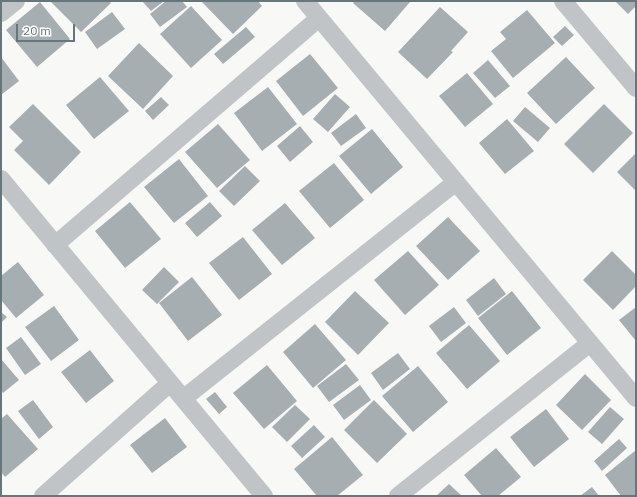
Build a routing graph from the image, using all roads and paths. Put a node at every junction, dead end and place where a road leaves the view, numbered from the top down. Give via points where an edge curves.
1 (16, 1) edge
2 (305, 1) edge
3 (563, 1) edge
4 (1, 13) edge
5 (319, 18) junction
6 (636, 88) edge
7 (1, 179) edge
8 (456, 182) junction
9 (55, 245) junction
10 (590, 343) junction
11 (170, 383) junction
12 (184, 398) junction
13 (636, 398) edge
14 (43, 496) edge
15 (264, 496) edge
16 (398, 496) edge

1 - 4 street
2 - 5 street
3 - 6 street
5 - 8 street
5 - 9 street
7 - 9 street
8 - 10 street
8 - 12 street
9 - 11 street
10 - 13 street
10 - 16 street
11 - 12 street
11 - 14 street
12 - 15 street

